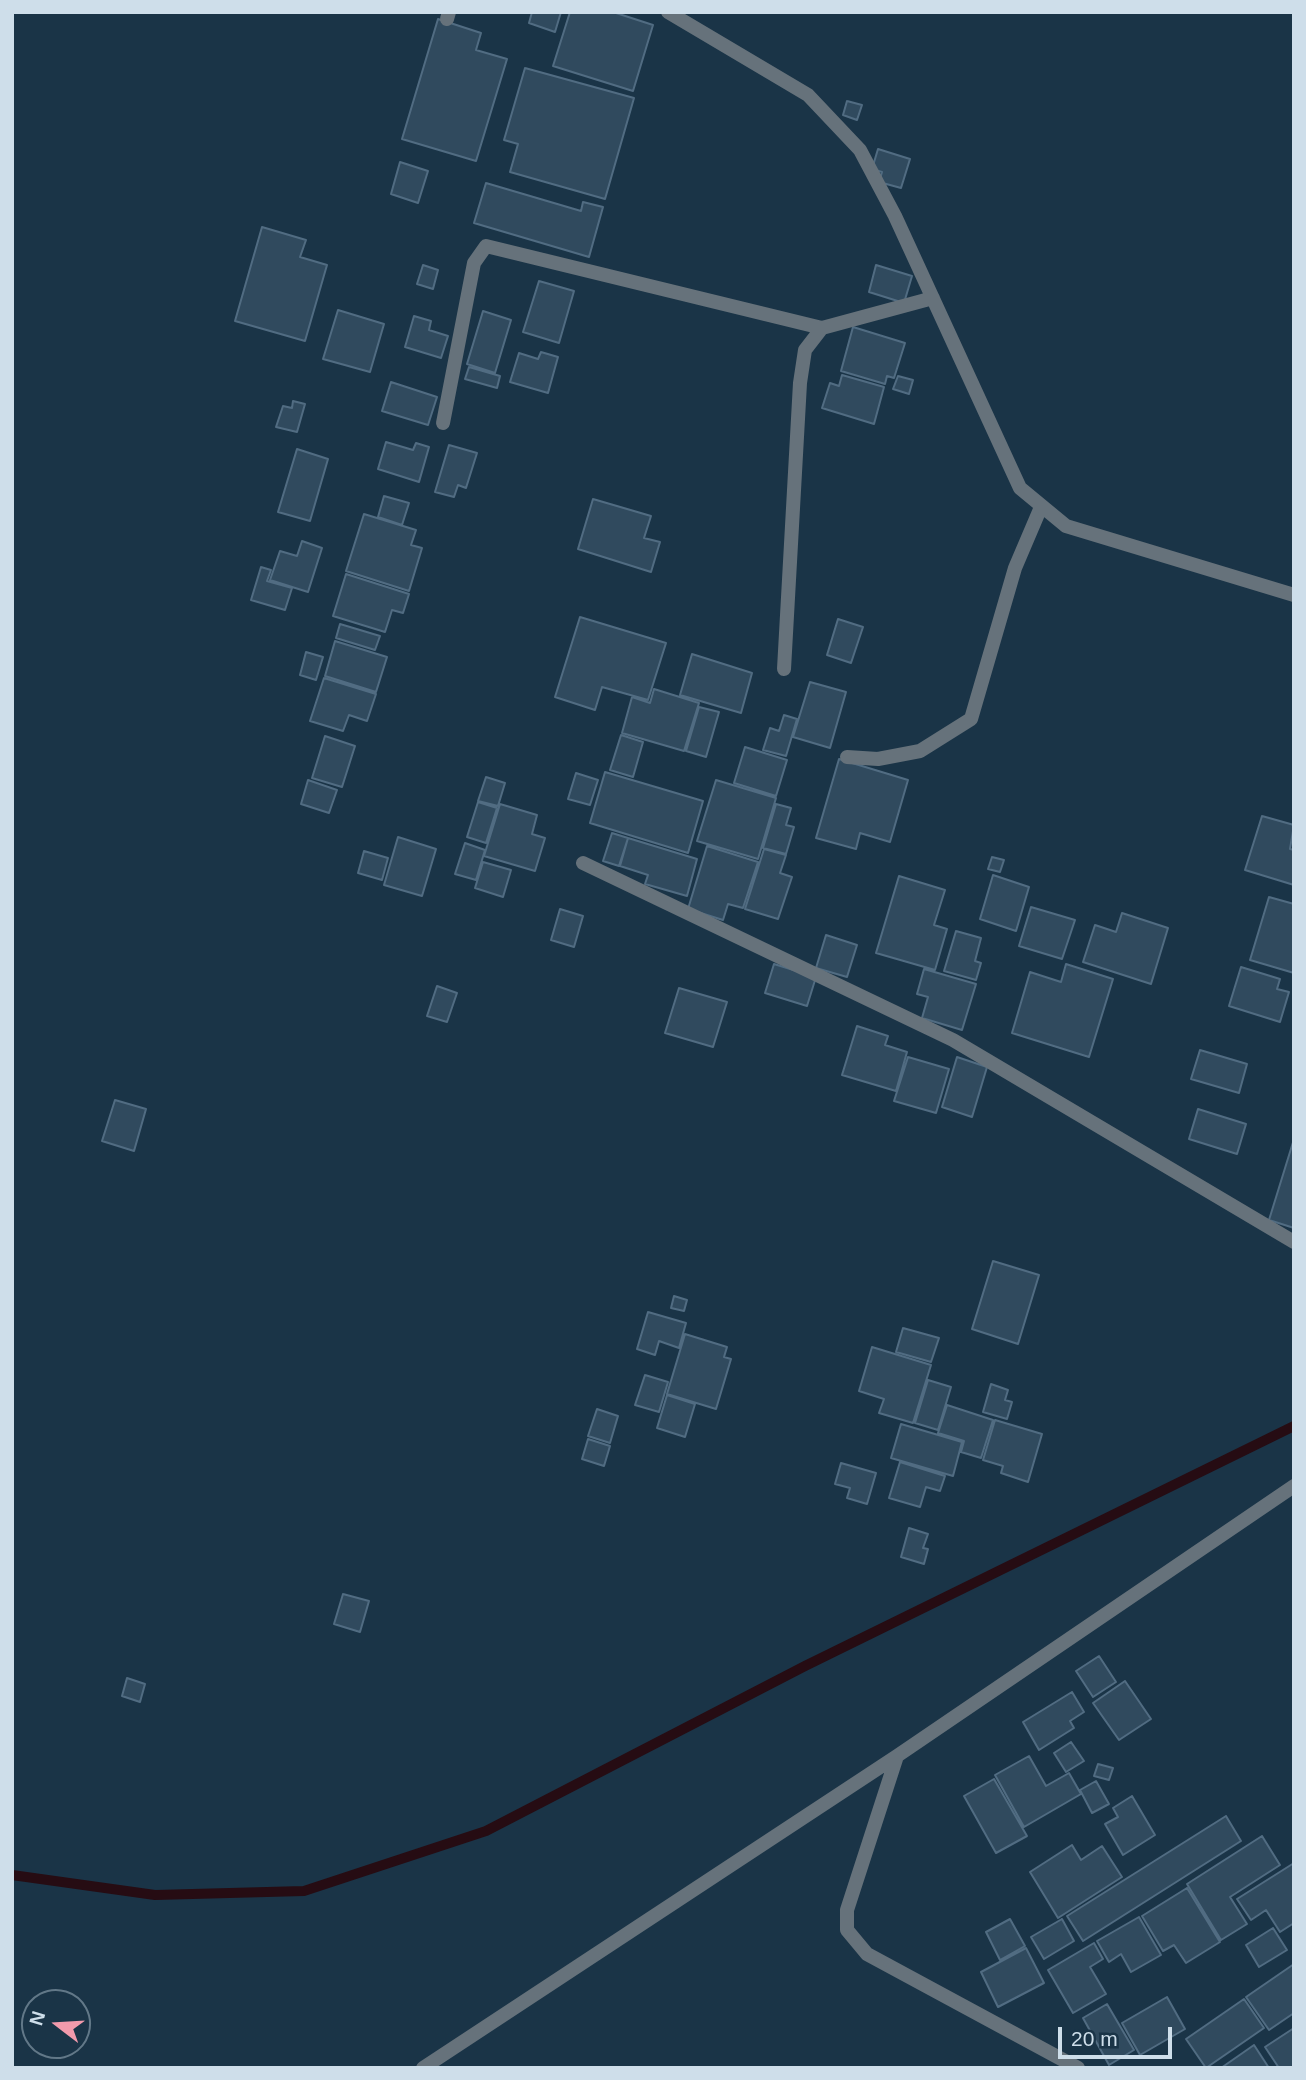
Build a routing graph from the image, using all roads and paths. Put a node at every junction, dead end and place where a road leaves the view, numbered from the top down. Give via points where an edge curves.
1 (668, 12) edge
2 (933, 298) junction
3 (822, 328) junction
4 (443, 423) dead end
5 (1041, 507) junction
6 (1294, 595) edge
7 (783, 669) dead end
8 (847, 757) dead end
9 (583, 863) dead end
10 (1294, 1242) edge
11 (1294, 1486) edge
12 (897, 1756) junction
13 (423, 2068) edge
14 (1078, 2068) edge

1 - 2 street via 808,95 860,150
2 - 3 street
2 - 5 street via 1020,488
3 - 4 street via 486,246 474,263
3 - 7 street via 805,350 800,383
5 - 6 street via 1066,526
5 - 8 street via 1015,568 971,719 920,751 877,759
9 - 10 street via 953,1040
11 - 12 street
12 - 13 street
12 - 14 street via 847,1910 846,1930 867,1954

